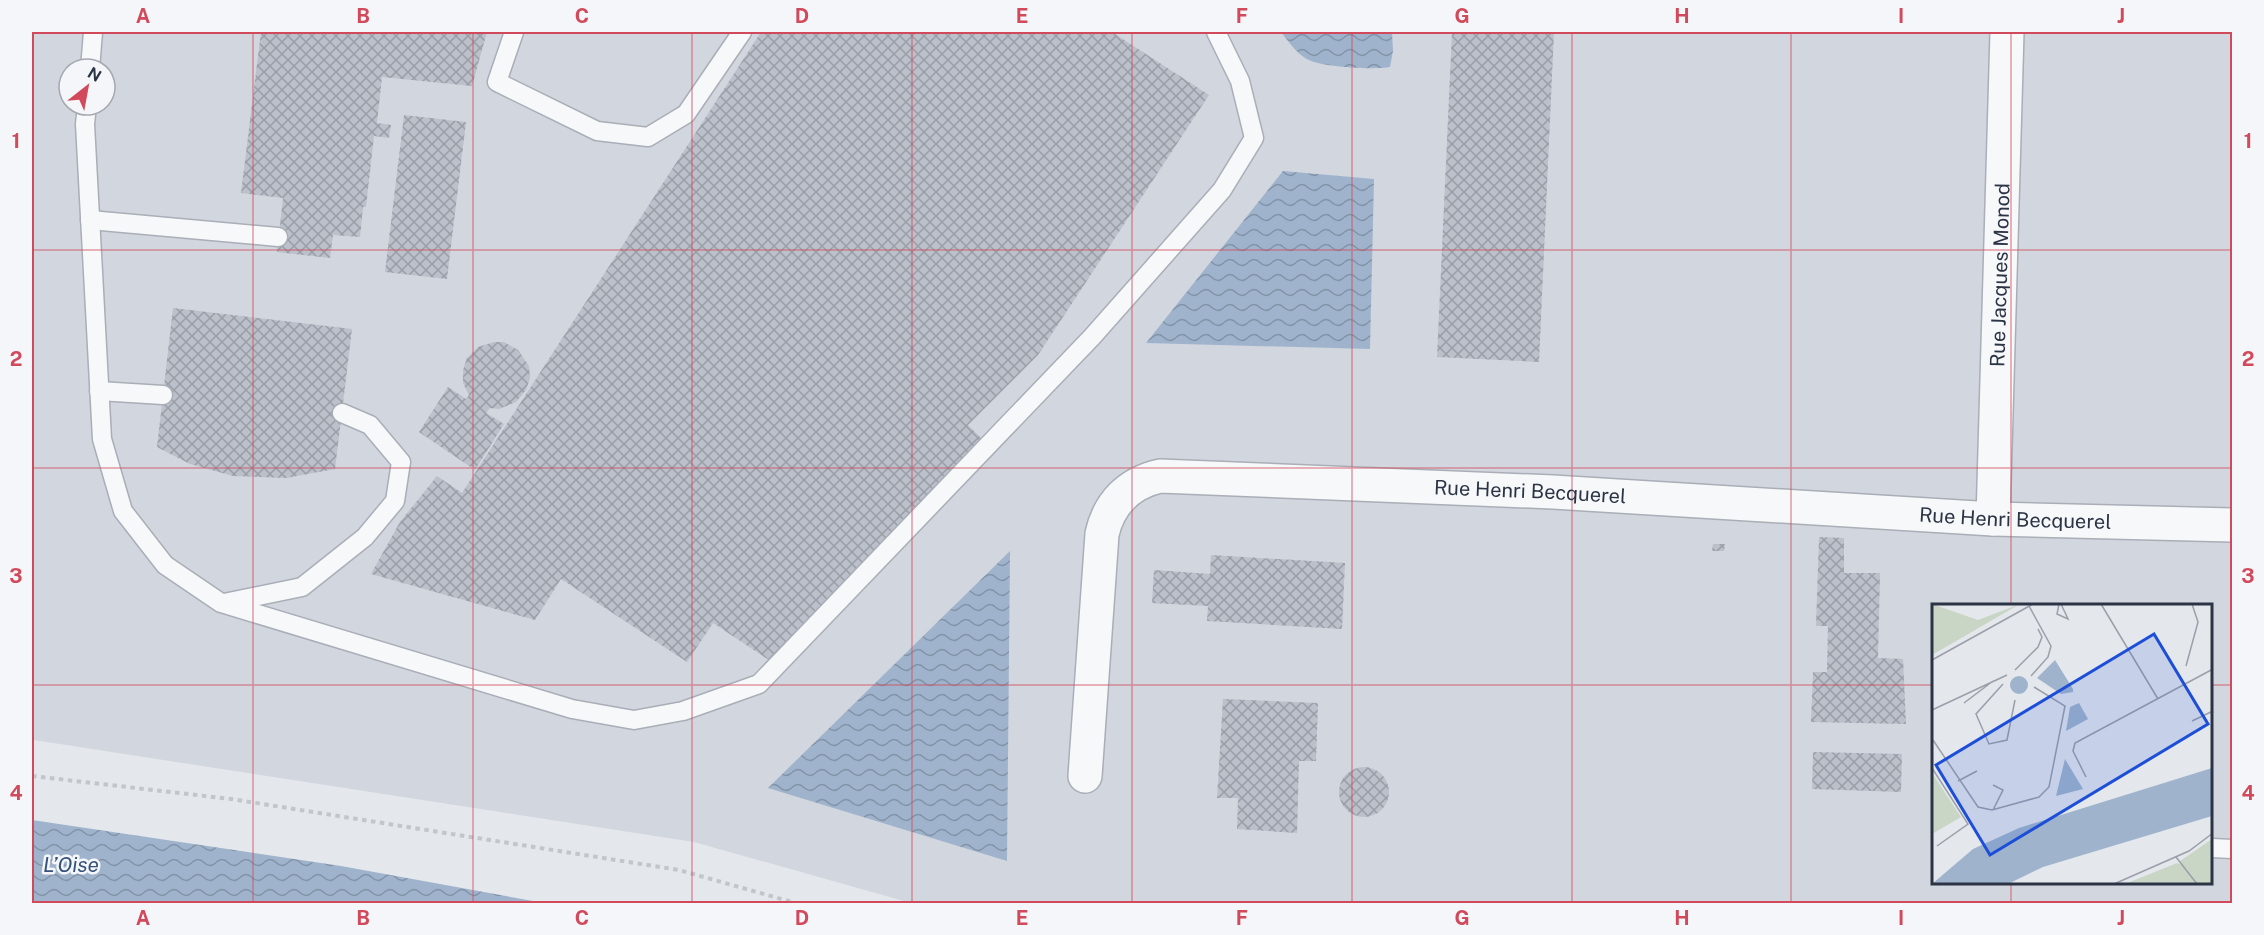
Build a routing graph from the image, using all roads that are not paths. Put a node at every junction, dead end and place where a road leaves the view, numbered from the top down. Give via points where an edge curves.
1 (93, 32) edge
2 (514, 32) edge
3 (741, 32) edge
4 (1216, 32) edge
5 (2007, 32) edge
6 (91, 57) edge
7 (86, 117) edge
8 (90, 220) junction
9 (278, 237) dead end
10 (99, 391) junction
11 (163, 394) dead end
12 (342, 412) dead end
13 (1993, 519) junction
14 (2232, 525) edge
15 (221, 603) junction
16 (1085, 777) dead end
17 (2213, 848) edge
18 (2232, 849) edge

1 - 6 lane
2 - 3 lane via 497,82 597,131 648,138 686,114
4 - 15 lane via 1240,81 1254,138 1222,190 1092,337 759,684 683,711 634,720 572,709
5 - 13 street, Rue Jacques Monod
7 - 8 lane
8 - 9 lane
8 - 10 lane
10 - 11 lane
10 - 15 lane via 102,439 123,511 165,566
12 - 15 lane via 370,425 401,462 395,501 365,537 302,586
13 - 14 street, Rue Henri Becquerel
13 - 16 street, Rue Henri Becquerel via 1553,492 1160,476 1148,479 1117,500 1102,534
17 - 18 lane

